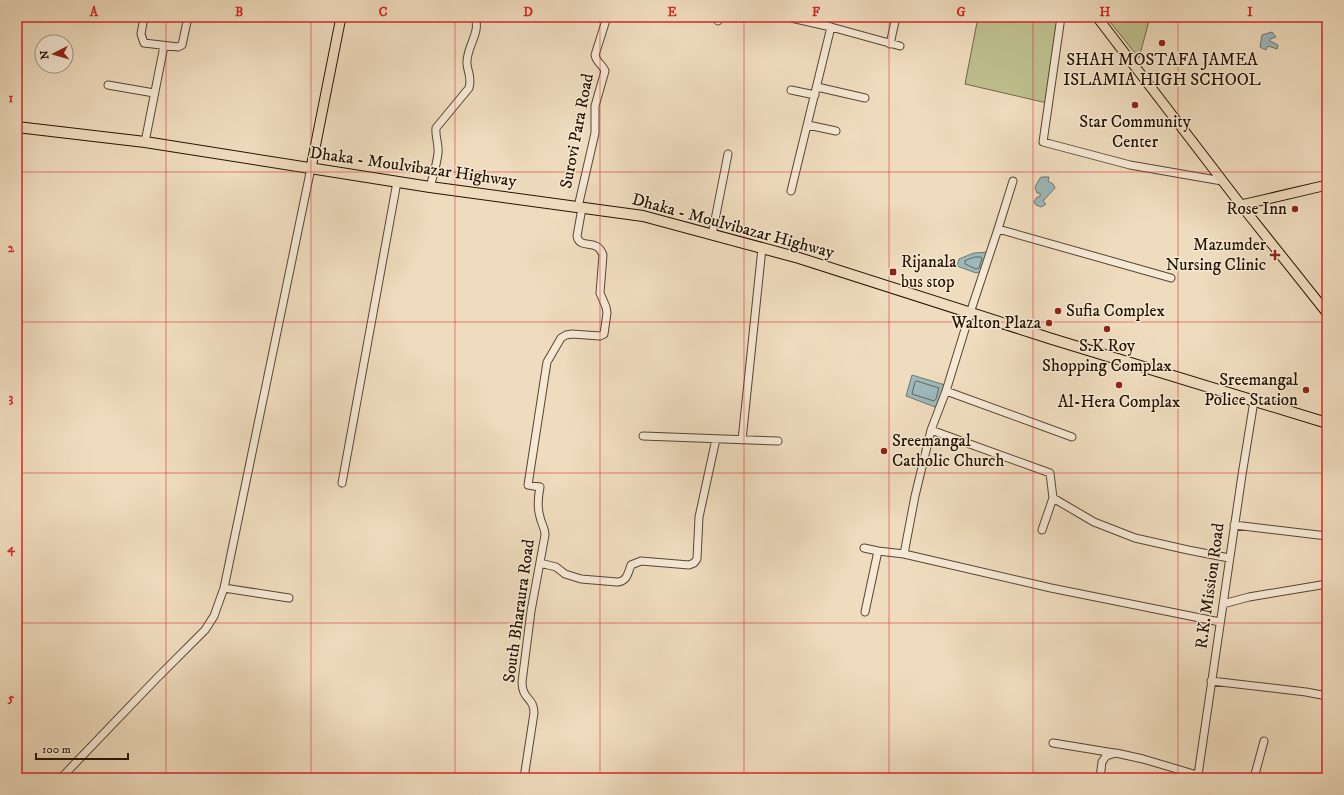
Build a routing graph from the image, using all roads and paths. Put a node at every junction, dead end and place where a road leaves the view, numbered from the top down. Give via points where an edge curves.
1 (144, 17) edge
2 (188, 17) edge
3 (341, 17) edge
4 (476, 17) edge
5 (607, 17) edge
6 (787, 17) edge
7 (896, 17) edge
8 (1061, 17) edge
9 (1097, 17) edge
10 (831, 27) junction
11 (890, 44) junction
12 (164, 46) junction
13 (900, 46) dead end
14 (108, 85) dead end
15 (817, 87) junction
16 (791, 90) dead end
17 (154, 93) junction
18 (815, 95) junction
19 (865, 98) dead end
20 (808, 125) junction
21 (17, 126) edge
22 (836, 132) dead end
23 (145, 142) junction
24 (728, 154) dead end
25 (311, 168) junction
26 (1013, 181) dead end
27 (1222, 181) junction
28 (397, 182) junction
29 (1327, 185) edge
30 (430, 187) junction
31 (791, 191) dead end
32 (1241, 205) junction
33 (580, 208) junction
34 (998, 229) junction
35 (712, 235) junction
36 (762, 248) junction
37 (1172, 278) dead end
38 (970, 313) junction
39 (1327, 313) edge
40 (946, 391) junction
41 (1254, 401) junction
42 (1327, 423) edge
43 (931, 430) junction
44 (643, 436) dead end
45 (1072, 437) dead end
46 (716, 439) junction
47 (742, 440) junction
48 (778, 441) dead end
49 (342, 483) dead end
50 (1053, 498) junction
51 (1234, 525) junction
52 (1042, 530) dead end
53 (1327, 536) edge
54 (864, 548) dead end
55 (878, 551) junction
56 (904, 554) junction
57 (1229, 558) junction
58 (540, 563) junction
59 (1327, 584) edge
60 (224, 588) junction
61 (289, 598) dead end
62 (1223, 604) junction
63 (864, 612) dead end
64 (1220, 622) junction
65 (1211, 681) junction
66 (1327, 696) edge
67 (1264, 741) dead end
68 (1053, 743) dead end
69 (1116, 753) junction
70 (1198, 775) junction
71 (61, 778) edge
72 (524, 778) edge
73 (1100, 778) edge
74 (1207, 778) edge
75 (1254, 778) edge

1 - 12 street via 141,34 144,43
2 - 12 street via 182,45
3 - 25 main road
4 - 30 street via 476,29 467,63 471,82 469,88 436,128 438,154
5 - 33 street, Surovi Para Road via 595,55 604,71 595,106 594,133
6 - 10 street
7 - 11 street
8 - 27 street via 1043,142 1130,165
9 - 27 main road
10 - 11 street
10 - 15 street
11 - 13 street
12 - 17 street
14 - 17 street
15 - 18 street
15 - 19 street
16 - 18 street
17 - 23 street
18 - 20 street
20 - 22 street
20 - 31 street
21 - 23 highway, Dhaka - Moulvibazar Highway
23 - 25 highway, Dhaka - Moulvibazar Highway
24 - 35 street
25 - 28 highway, Dhaka - Moulvibazar Highway
25 - 60 street
26 - 34 street
27 - 32 main road
28 - 30 highway, Dhaka - Moulvibazar Highway
28 - 49 street
29 - 32 main road
30 - 33 highway, Dhaka - Moulvibazar Highway
32 - 39 main road
33 - 35 highway, Dhaka - Moulvibazar Highway via 643,216
33 - 58 street, South Bharaura Road via 578,240 581,243 598,246 603,255 600,293 607,313 605,332 600,336 566,335 561,338 547,362 528,485 540,487 539,512 545,529
34 - 37 street
34 - 38 street
35 - 36 highway, Dhaka - Moulvibazar Highway
36 - 38 highway, Dhaka - Moulvibazar Highway
36 - 47 street
38 - 40 street
38 - 41 highway, Dhaka - Moulvibazar Highway
40 - 43 street
40 - 45 street
41 - 42 highway, Dhaka - Moulvibazar Highway
41 - 51 street, R.K. Mission Road
43 - 50 street via 1050,473
43 - 56 street
44 - 46 street
46 - 47 street
46 - 58 street via 699,517 694,563 641,561 631,565 626,578 622,582 617,582 580,579 565,574 556,567
47 - 48 street
50 - 52 street
50 - 57 street via 1094,522 1135,538
51 - 53 street
51 - 57 street, R.K. Mission Road
54 - 55 street
55 - 56 street
55 - 63 street
56 - 64 street via 1051,588
57 - 62 street, R.K. Mission Road
58 - 72 street, South Bharaura Road via 522,682 524,695 534,707
59 - 62 street
60 - 61 street
60 - 71 street via 214,616 205,630
62 - 64 street, R.K. Mission Road
64 - 65 street, R.K. Mission Road
65 - 66 street
65 - 70 street, R.K. Mission Road
67 - 75 street
68 - 69 street
69 - 70 street
69 - 73 street via 1106,756 1102,762
70 - 74 street

